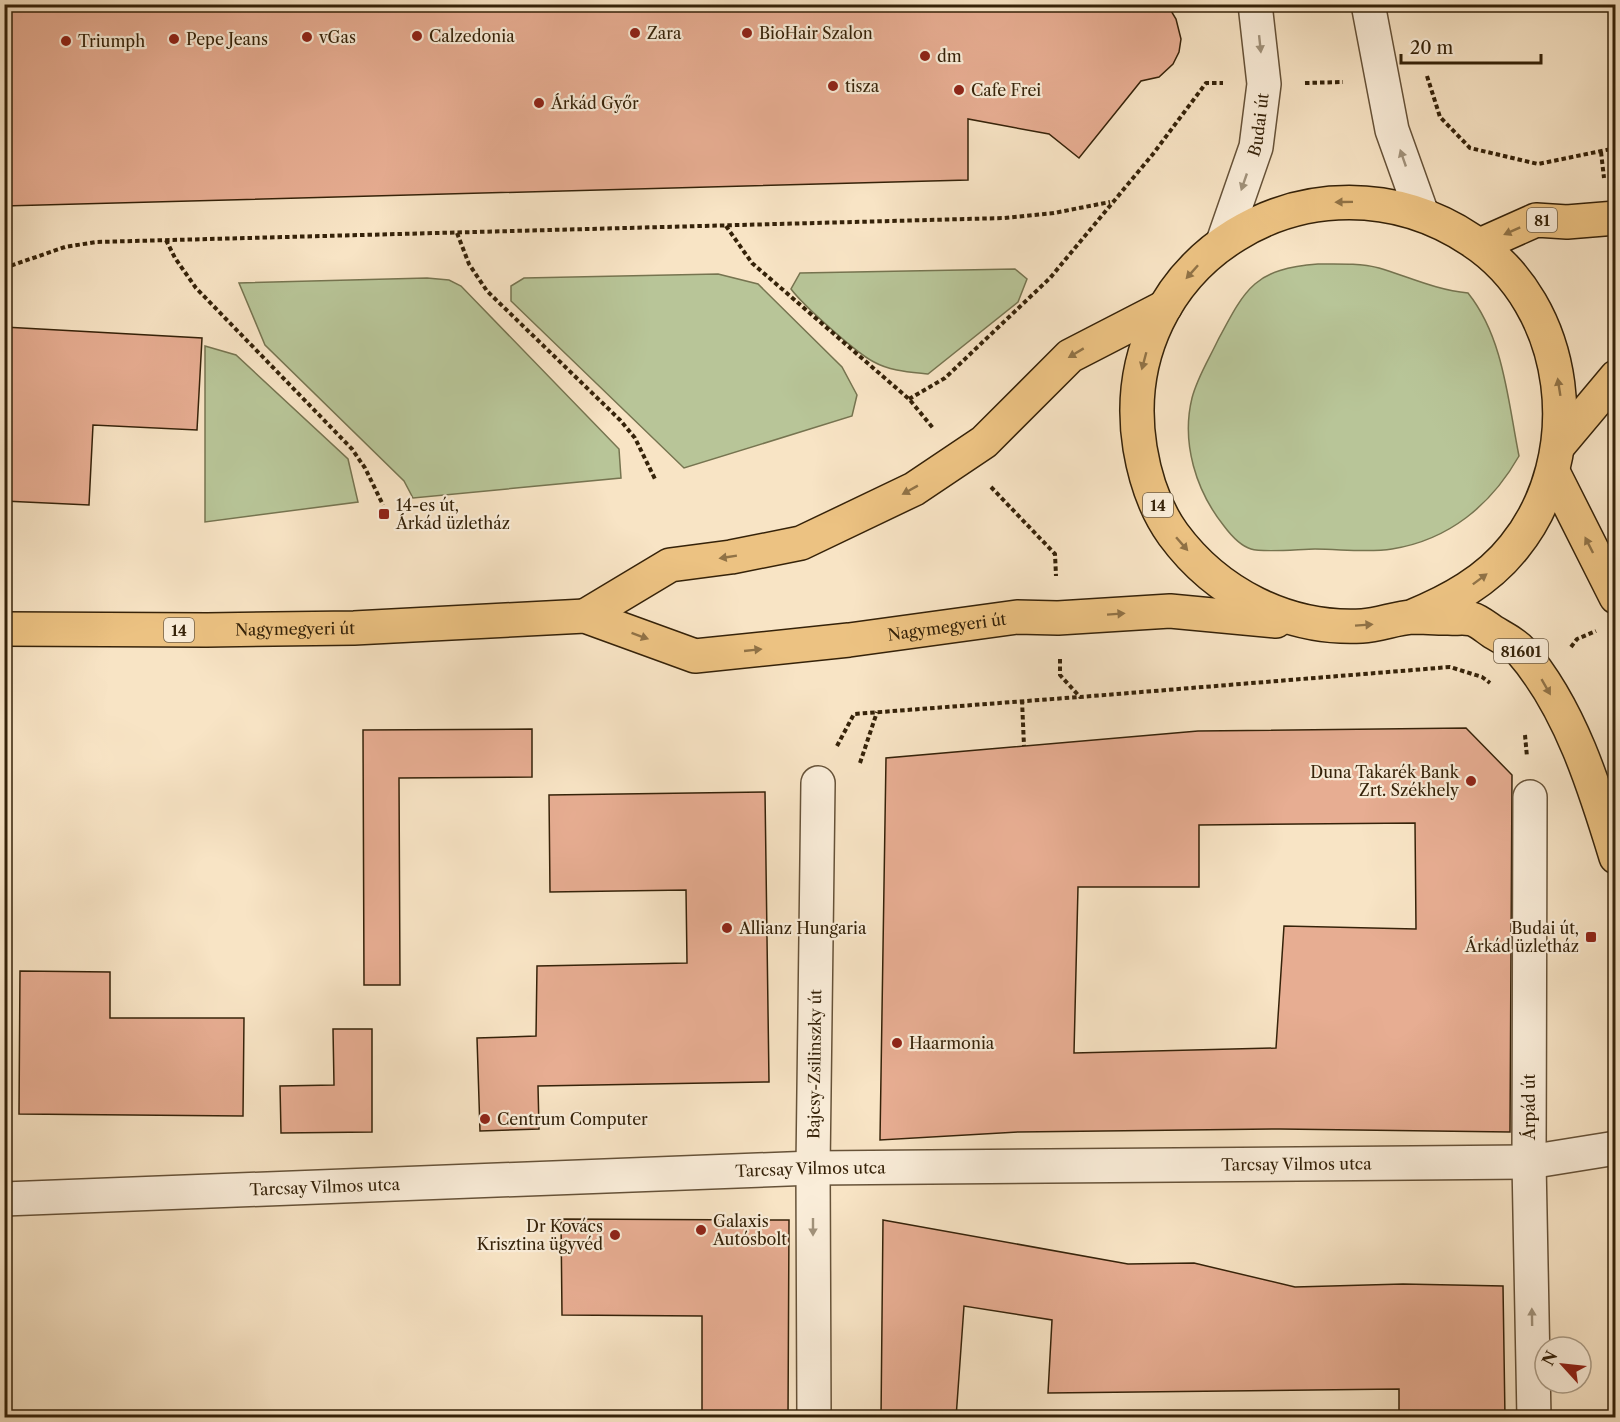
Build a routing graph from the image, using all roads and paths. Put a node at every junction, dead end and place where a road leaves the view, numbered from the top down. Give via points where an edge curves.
1 (1255, 4) edge
2 (1368, 4) edge
3 (1427, 79) dead end
4 (1344, 81) dead end
5 (1264, 84) junction
6 (1616, 148) edge
7 (1110, 202) junction
8 (1422, 214) junction
9 (1616, 218) edge
10 (726, 226) junction
11 (456, 233) junction
12 (166, 240) junction
13 (1223, 242) junction
14 (1480, 245) junction
15 (4, 268) edge
16 (1165, 307) junction
17 (1616, 377) edge
18 (1556, 458) junction
19 (655, 479) dead end
20 (994, 490) dead end
21 (383, 505) dead end
22 (1616, 597) edge
23 (585, 616) junction
24 (1411, 617) junction
25 (1058, 618) junction
26 (1317, 624) junction
27 (4, 629) edge
28 (1500, 689) dead end
29 (1080, 697) junction
30 (1022, 700) junction
31 (877, 712) junction
32 (854, 714) dead end
33 (1524, 733) dead end
34 (1024, 746) dead end
35 (860, 763) dead end
36 (818, 783) dead end
37 (1530, 797) joint
38 (1616, 857) edge
39 (1616, 1127) edge
40 (1616, 1148) edge
41 (1583, 1154) junction
42 (1529, 1162) junction
43 (813, 1168) junction
44 (4, 1199) edge
45 (814, 1418) edge
46 (1534, 1418) edge

1 -> 5 street, Budai út
8 -> 2 street via 1392,129
3 - 6 path via 1440,117 1470,148 1538,164
4 - 5 path
5 - 7 path via 1206,83 1153,154
5 -> 13 street, Budai út via 1256,147
7 - 10 path via 1004,218
7 - 10 path via 1050,278 997,330 945,378 909,399 752,263
8 -> 13 main road, 14 via 1371,202 1319,203 1269,216
8 - 14 main road, 14
9 -> 14 main road, 81 via 1536,220
10 - 11 path
11 - 12 path
11 - 19 path via 469,264 487,291 620,420 635,438
12 - 15 path via 81,244
12 - 21 path via 195,288 351,449
13 -> 16 main road, 14 via 1191,271
18 -> 14 main road, 14 via 1561,400 1554,356 1536,314 1512,277
16 -> 23 main road, Nagymegyeri út / 14 via 1070,356 984,442 914,489 801,543 670,565
16 -> 26 main road, 14 via 1142,362 1136,420 1145,479 1171,532 1210,576 1260,608
17 - 18 main road
22 -> 18 main road
24 -> 18 main road, 14 via 1458,595 1515,547 1537,511
20 - 25 path via 1055,554
23 -> 25 main road, Nagymegyeri út / 14 via 695,656 1017,617
23 - 27 main road, Nagymegyeri út / 14 via 343,628
26 -> 24 main road, 14 via 1364,626
24 -> 38 main road, 81601 via 1472,619 1518,648 1543,681 1582,754
25 -> 26 main road, Nagymegyeri út / 14 via 1170,611
25 - 29 path via 1060,675
28 - 29 path via 1482,676 1450,667
29 - 30 path
30 - 31 path
30 - 34 path
31 - 32 path
31 - 35 path
33 - 37 path
36 - 43 street, Bajcsy-Zsilinszky út
37 - 42 street, Árpád út
39 - 41 street
40 - 41 street, Tarcsay Vilmos utca
41 - 42 street, Tarcsay Vilmos utca
42 - 43 street, Tarcsay Vilmos utca
46 -> 42 street, Árpád út
43 - 44 street, Tarcsay Vilmos utca
43 -> 45 street, Bajcsy-Zsilinszky út

